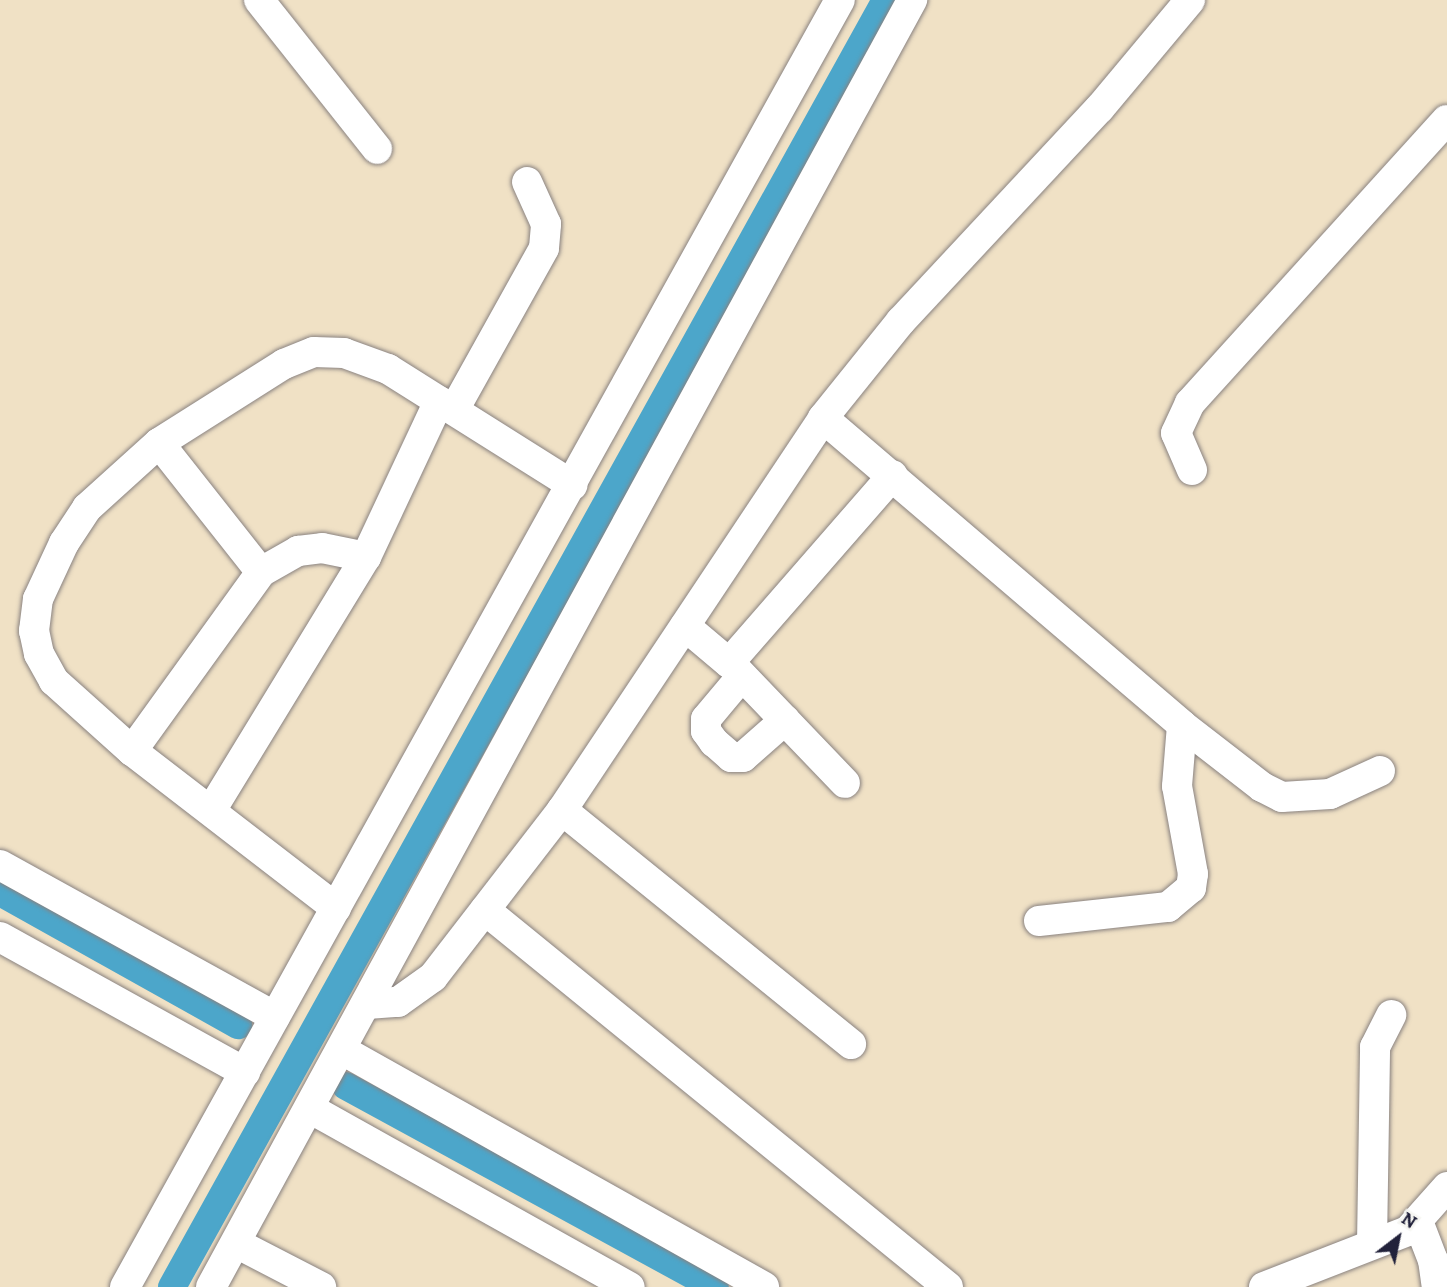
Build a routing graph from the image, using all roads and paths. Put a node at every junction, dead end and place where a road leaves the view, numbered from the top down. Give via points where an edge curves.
1 (259, 0) edge
2 (840, 0) edge
3 (912, 0) edge
4 (1190, 0) edge
5 (1447, 120) edge
6 (377, 149) dead end
7 (527, 182) dead end
8 (447, 406) junction
9 (823, 418) junction
10 (159, 443) junction
11 (1192, 470) dead end
12 (893, 475) junction
13 (572, 485) junction
14 (366, 557) junction
15 (261, 572) junction
16 (685, 626) junction
17 (736, 669) junction
18 (785, 720) junction
19 (1182, 725) junction
20 (132, 751) junction
21 (1380, 771) dead end
22 (845, 783) dead end
23 (212, 809) junction
24 (562, 810) junction
25 (0, 865) edge
26 (336, 908) junction
27 (485, 910) junction
28 (1039, 921) dead end
29 (0, 937) edge
30 (367, 1004) junction
31 (1391, 1015) dead end
32 (275, 1017) junction
33 (850, 1044) dead end
34 (342, 1050) junction
35 (245, 1072) junction
36 (311, 1110) junction
37 (1447, 1187) edge
38 (1419, 1224) junction
39 (236, 1243) junction
40 (1373, 1244) junction
41 (125, 1287) edge
42 (211, 1287) edge
43 (321, 1287) edge
44 (630, 1287) edge
45 (764, 1287) edge
46 (948, 1287) edge
47 (1264, 1287) edge
48 (1437, 1287) edge

1 - 6 street
2 - 13 street
3 - 30 street
4 - 9 street via 1099,109 901,321
5 - 11 street via 1190,403 1176,433
7 - 8 street via 546,224 544,248
8 - 10 street via 388,369 344,353 314,352 284,364
8 - 13 street
8 - 14 street
9 - 12 street
9 - 16 street
10 - 15 street
10 - 20 street via 87,509 64,543 38,599 34,631 39,654 54,681
12 - 17 street
12 - 19 street
13 - 26 street
14 - 15 street via 322,548 298,551
14 - 23 street
15 - 20 street
16 - 17 street
16 - 24 street
17 - 18 street
17 - 18 street via 706,719 706,731 714,743 731,757 743,757
18 - 22 street
19 - 21 street via 1262,787 1282,796 1330,794
19 - 28 street via 1177,786 1193,874 1191,888 1168,907
20 - 23 street
23 - 26 street
24 - 27 street
24 - 33 street
25 - 32 street
26 - 32 street
27 - 30 street via 415,993 398,1002
27 - 46 street
29 - 35 street
30 - 34 street
31 - 40 street via 1375,1047
32 - 35 street
34 - 36 street
34 - 45 street
35 - 41 street
36 - 39 street
36 - 44 street
37 - 38 street
38 - 40 street
38 - 48 street via 1433,1260
39 - 42 street
39 - 43 street
40 - 47 street

